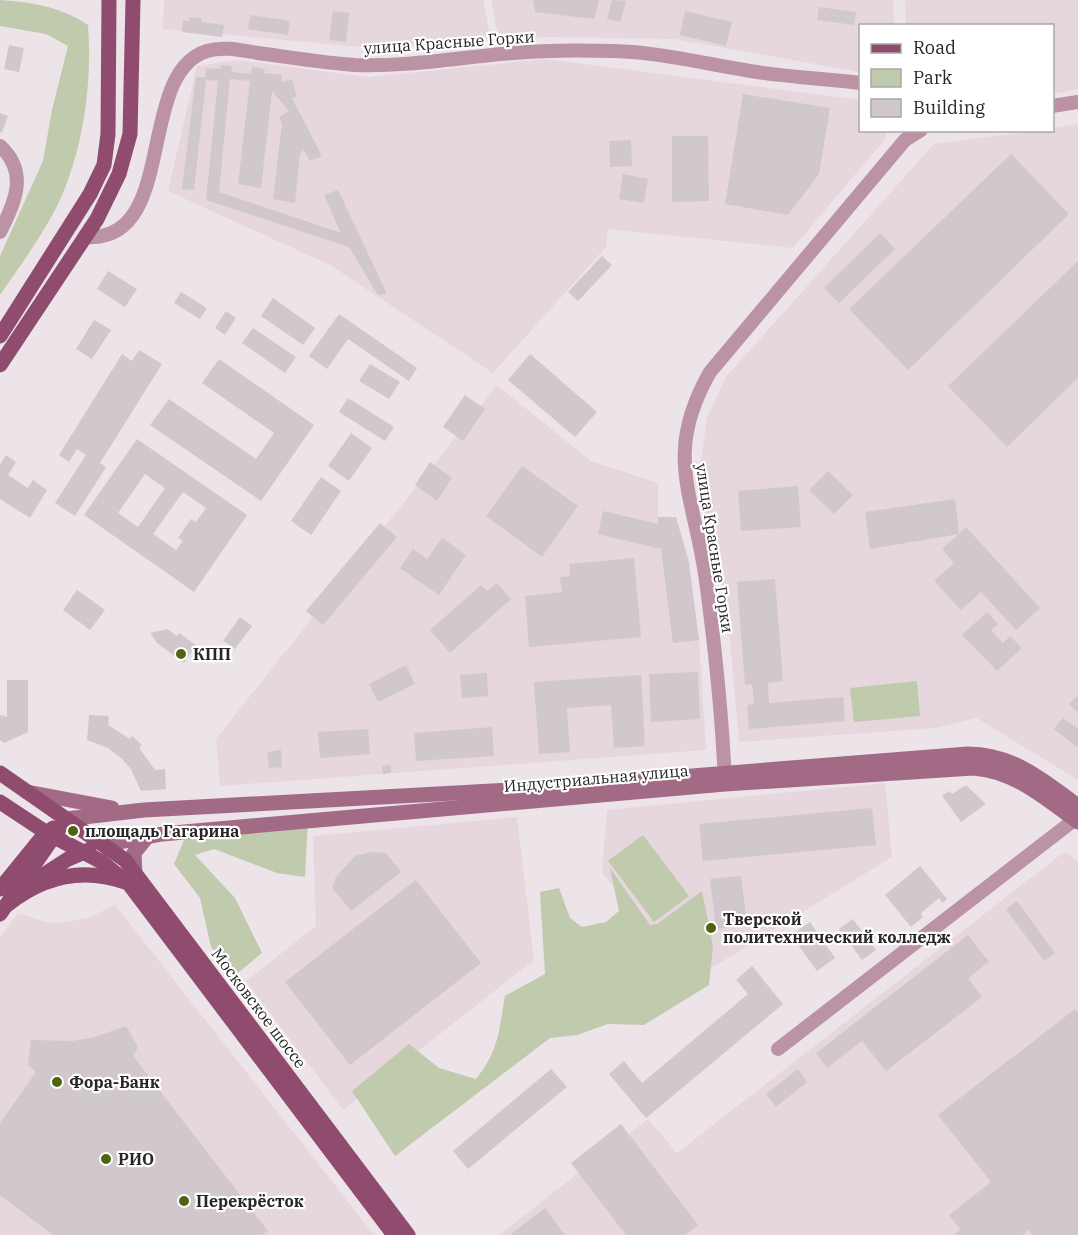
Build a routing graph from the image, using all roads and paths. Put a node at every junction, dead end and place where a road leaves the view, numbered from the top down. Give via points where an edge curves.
1 (109, 0) edge
2 (133, 0) edge
3 (859, 83) edge
4 (1078, 102) edge
5 (1054, 106) edge
6 (905, 135) edge
7 (0, 146) edge
8 (0, 232) edge
9 (86, 237) junction
10 (0, 336) edge
11 (0, 365) edge
12 (0, 773) edge
13 (725, 778) junction
14 (27, 792) junction
15 (0, 802) edge
16 (133, 811) junction
17 (107, 813) junction
18 (1077, 816) edge
19 (66, 819) junction
20 (51, 835) junction
21 (90, 835) junction
22 (147, 837) junction
23 (104, 845) junction
24 (84, 853) junction
25 (132, 879) junction
26 (0, 889) edge
27 (3, 909) edge
28 (778, 1048) dead end
29 (381, 1208) junction
30 (394, 1235) edge
31 (408, 1235) edge

1 - 10 main road via 108,134 104,165
2 - 9 main road via 130,134 115,183
3 - 9 street, улица Красные Горки via 614,51 514,52 384,65 330,63 216,49 194,57 176,80 144,192 133,214 118,230
4 - 5 street
6 - 13 street, улица Красные Горки via 710,372 692,410 684,472 706,575
7 - 8 street via 10,157 18,186 15,203
9 - 11 main road
12 - 14 main road, Московское шоссе
13 - 16 street, Индустриальная улица
13 - 18 street, Индустриальная улица via 980,769 1018,779
13 - 22 street, Индустриальная улица
14 - 16 street, Индустриальная улица
14 - 19 main road, Московское шоссе
15 - 20 main road
16 - 17 street, Индустриальная улица
17 - 19 street, Индустриальная улица
17 - 21 street
18 - 28 street
19 - 20 main road
19 - 21 main road, Московское шоссе
20 - 24 main road
20 - 26 main road
20 - 27 main road
21 - 23 main road, Московское шоссе
21 - 24 street
22 - 23 street, Индустриальная улица
22 - 25 street via 134,853
23 - 24 main road
23 - 25 main road, Московское шоссе via 125,860
24 - 25 main road
24 - 27 main road via 51,868
25 - 27 main road via 72,875 31,888
25 - 29 main road, Московское шоссе
29 - 30 main road, Московское шоссе
29 - 31 main road, Московское шоссе

